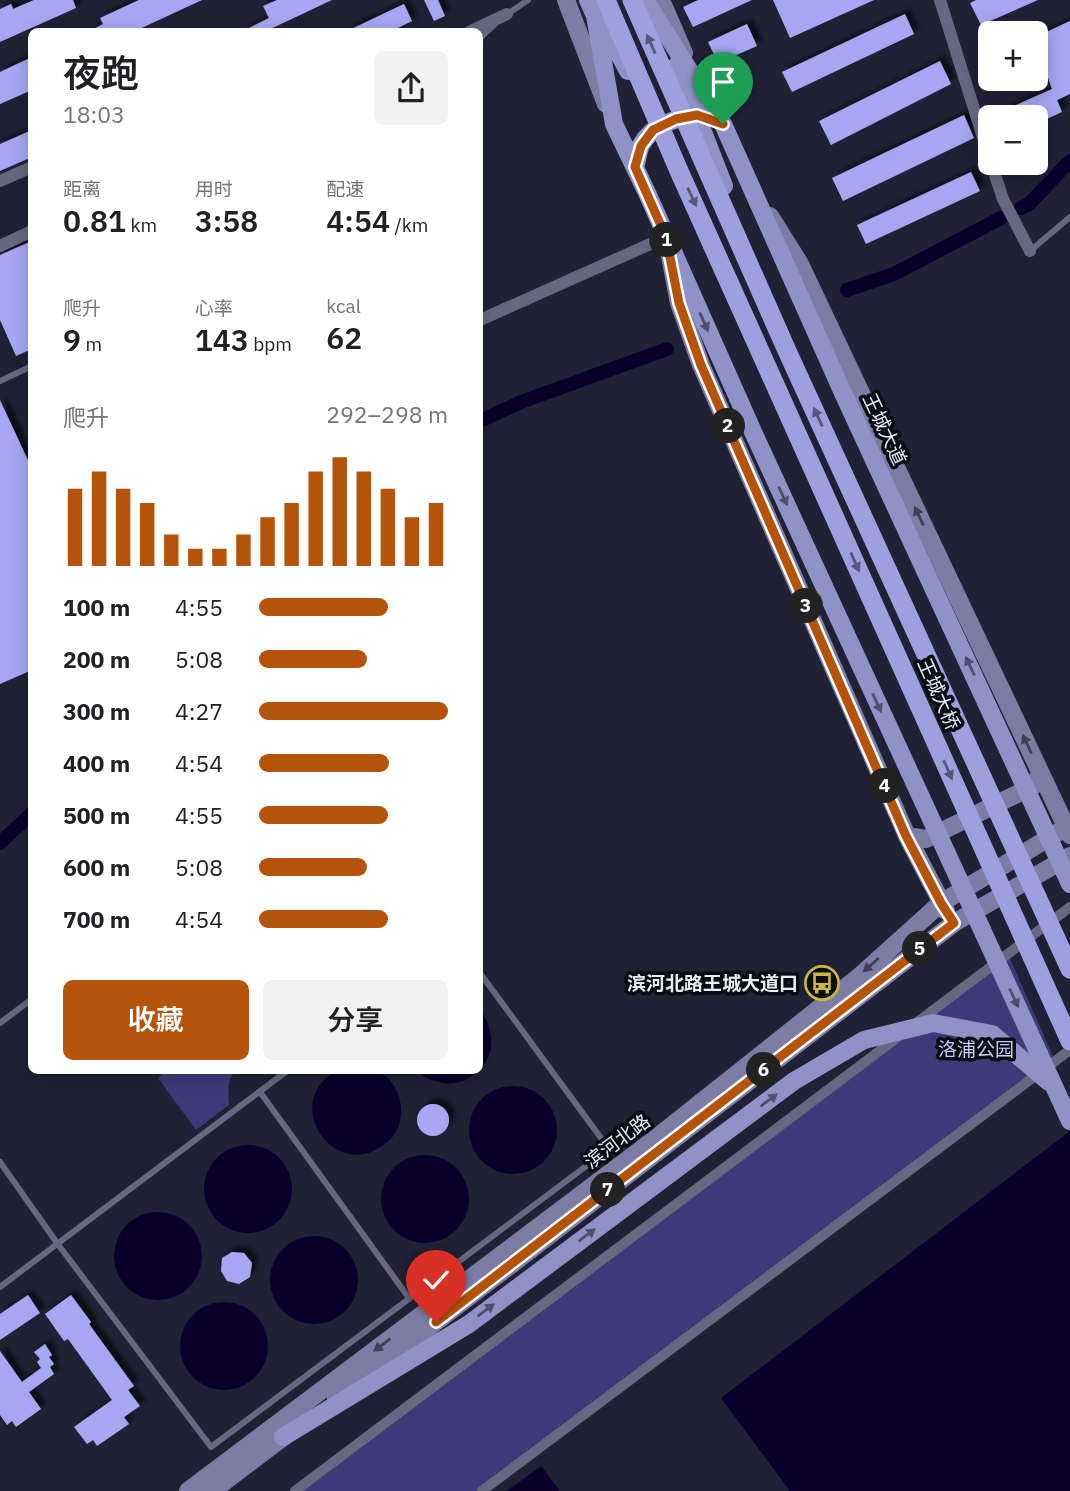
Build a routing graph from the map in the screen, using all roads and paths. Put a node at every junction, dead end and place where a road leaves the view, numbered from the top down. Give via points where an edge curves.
1 (528, 0) edge
2 (566, 0) edge
3 (590, 0) edge
4 (606, 0) edge
5 (632, 0) edge
6 (645, 0) edge
7 (652, 0) edge
8 (662, 0) edge
9 (940, 0) edge
10 (507, 15) junction
11 (478, 28) edge
12 (483, 35) edge
13 (696, 79) junction
14 (978, 121) edge
15 (614, 124) junction
16 (723, 124) junction
17 (635, 167) junction
18 (28, 169) edge
19 (679, 171) junction
20 (995, 175) edge
21 (0, 181) edge
22 (748, 181) junction
23 (1070, 217) edge
24 (28, 233) edge
25 (666, 237) junction
26 (0, 246) edge
27 (1030, 251) joint
28 (483, 319) edge
29 (788, 353) junction
30 (28, 368) edge
31 (0, 381) edge
32 (1041, 774) junction
33 (1069, 829) edge
34 (906, 836) junction
35 (1070, 856) edge
36 (1070, 884) edge
37 (941, 903) junction
38 (1070, 907) edge
39 (954, 923) junction
40 (1070, 969) edge
41 (483, 976) edge
42 (28, 1002) edge
43 (0, 1023) edge
44 (1070, 1041) edge
45 (1070, 1050) edge
46 (283, 1074) edge
47 (1055, 1087) junction
48 (260, 1092) junction
49 (1070, 1121) edge
50 (0, 1162) edge
51 (57, 1243) junction
52 (0, 1287) edge
53 (409, 1298) junction
54 (283, 1437) junction
55 (187, 1491) edge
56 (212, 1491) edge
57 (295, 1491) edge
58 (482, 1491) edge

1 - 10 lane
2 - 15 main road
3 - 15 main road
3 - 19 main road
4 - 19 highway
29 -> 5 highway
6 - 13 main road, 王城大道
7 - 29 main road
8 - 13 main road
9 - 14 street
10 - 11 street
10 - 12 lane
13 - 16 main road, 王城大道
15 - 17 main road
16 - 17 main road via 697,115 653,130 641,146
16 - 22 main road, 王城大道
17 - 25 main road
18 - 21 street
19 -> 44 highway, 王城大桥
20 - 27 street
32 -> 22 main road via 800,264
36 -> 22 main road, 王城大道
23 - 27 lane
24 - 26 street
25 - 28 street
25 - 34 main road via 679,303 701,365
25 -> 47 main road
40 -> 29 highway, 王城大桥
30 - 31 lane
32 - 33 main road
32 - 34 main road via 1033,786 926,839
33 - 37 main road, 滨河北路
34 - 37 main road
35 - 39 main road, 滨河北路
37 - 39 main road
37 -> 55 main road, 滨河北路 via 861,975 651,1142
38 - 57 street
39 - 54 main road, 滨河北路
41 - 53 lane via 608,1149
42 - 43 lane
45 - 58 street
46 - 48 lane
47 - 49 main road
54 -> 47 main road via 469,1324 794,1081 864,1040 933,1023 992,1034
48 - 51 lane
48 - 53 lane
50 - 51 lane
51 - 52 lane
51 - 53 lane via 211,1447
54 - 56 main road, 滨河北路

